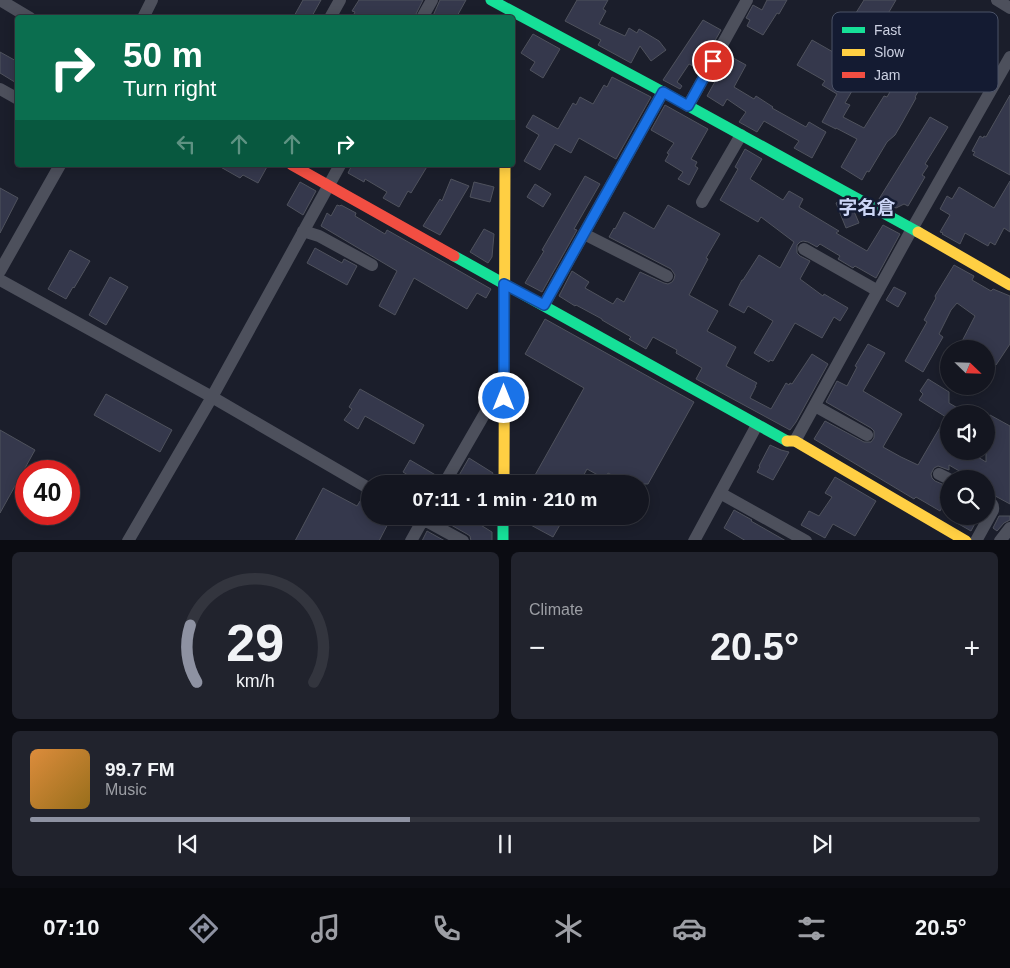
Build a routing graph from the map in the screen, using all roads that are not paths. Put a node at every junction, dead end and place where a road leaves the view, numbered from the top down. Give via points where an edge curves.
1 (0, 0) edge
2 (152, 0) edge
3 (340, 0) edge
4 (432, 0) edge
5 (491, 0) edge
6 (747, 0) edge
7 (997, 0) edge
8 (1010, 8) edge
9 (506, 9) edge
10 (25, 15) edge
11 (144, 15) edge
12 (332, 15) edge
13 (424, 15) edge
14 (1010, 57) edge
15 (998, 77) edge
16 (0, 89) edge
17 (663, 92) junction
18 (990, 92) edge
19 (15, 97) edge
20 (688, 106) junction
21 (741, 135) junction
22 (59, 167) edge
23 (296, 167) edge
24 (339, 167) edge
25 (505, 167) edge
26 (329, 186) junction
27 (702, 202) dead end
28 (912, 229) junction
29 (303, 231) junction
30 (584, 234) junction
31 (804, 249) dead end
32 (372, 265) dead end
33 (0, 271) edge
34 (667, 276) dead end
35 (0, 280) edge
36 (504, 284) junction
37 (1010, 286) edge
38 (878, 291) junction
39 (544, 305) junction
40 (504, 380) junction
41 (212, 397) junction
42 (815, 406) junction
43 (758, 425) junction
44 (867, 435) dead end
45 (795, 441) junction
46 (449, 475) edge
47 (504, 475) edge
48 (361, 484) edge
49 (720, 493) junction
50 (418, 525) edge
51 (436, 525) edge
52 (503, 525) edge
53 (984, 525) edge
54 (1010, 528) edge
55 (789, 536) edge
56 (128, 540) edge
57 (412, 540) edge
58 (463, 540) edge
59 (503, 540) edge
60 (694, 540) edge
61 (806, 540) edge
62 (966, 540) edge
63 (976, 540) edge
64 (1000, 540) edge

1 - 10 street
2 - 11 street
3 - 12 street
4 - 13 street
5 - 9 street
6 - 20 street
7 - 8 street
9 - 17 street
14 - 15 street
16 - 19 street
17 - 20 street
17 - 30 street
18 - 28 street
20 - 21 street
21 - 27 street
21 - 28 street
22 - 33 street
23 - 26 street
24 - 26 street
25 - 36 street
26 - 29 street
26 - 36 street
28 - 37 street
28 - 38 street
29 - 32 street via 319,236
29 - 41 street
30 - 34 street
30 - 39 street
31 - 38 street
35 - 41 street
36 - 39 street
36 - 40 street
38 - 42 street
39 - 43 street
40 - 46 street
40 - 47 street
41 - 48 street
41 - 56 street
42 - 44 street
42 - 45 street
43 - 45 street via 786,441
43 - 49 street
45 - 62 street
49 - 55 street
49 - 60 street
50 - 57 street
51 - 58 street
52 - 59 street
53 - 63 street
54 - 64 street
55 - 61 street

